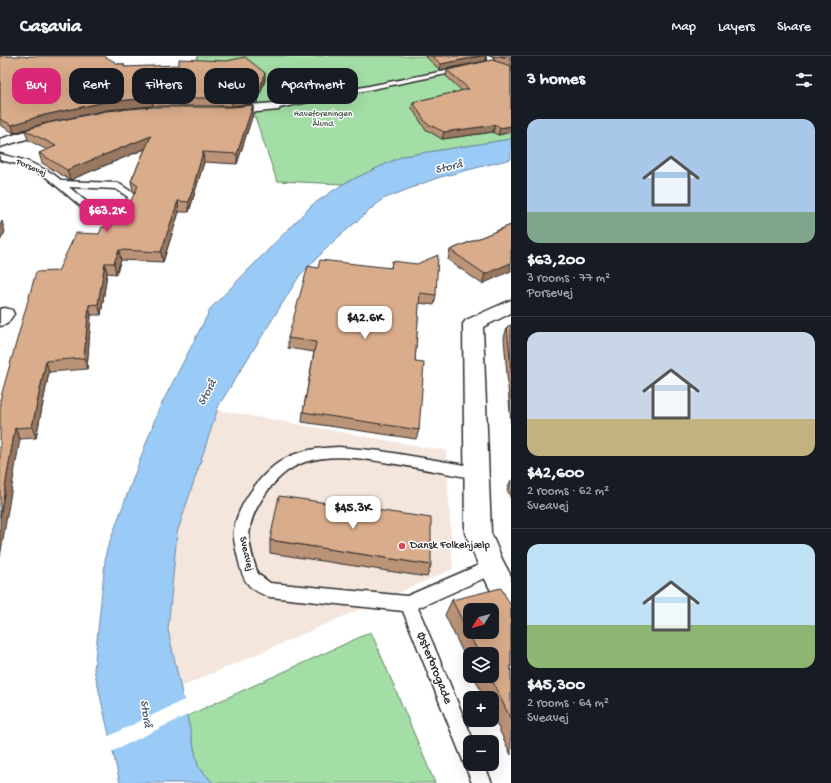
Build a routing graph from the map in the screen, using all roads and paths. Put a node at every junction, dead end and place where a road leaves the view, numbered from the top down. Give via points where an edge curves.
1 (485, 63) edge
2 (511, 69) edge
3 (274, 107) joint
4 (210, 111) edge
5 (67, 123) edge
6 (0, 143) edge
7 (0, 157) edge
8 (60, 184) junction
9 (511, 306) edge
10 (477, 473) junction
11 (492, 567) junction
12 (511, 602) edge
13 (408, 604) junction
14 (463, 738) edge
15 (477, 771) edge
16 (482, 783) edge

1 - 2 lane
1 - 3 lane
3 - 4 street
5 - 6 street
7 - 8 lane, Porsevej via 24,163 50,175
8 - 8 lane, Porsevej via 100,218 123,218 133,196 118,186
9 - 10 street via 473,324
10 - 11 street via 478,533
10 - 13 lane, Sveavej via 360,452 332,452 307,456 278,469 258,492 244,516 240,536 252,579 260,586 270,590
11 - 12 street
11 - 13 lane, Sveavej
13 - 14 lane, Østerbrogade
15 - 16 lane

